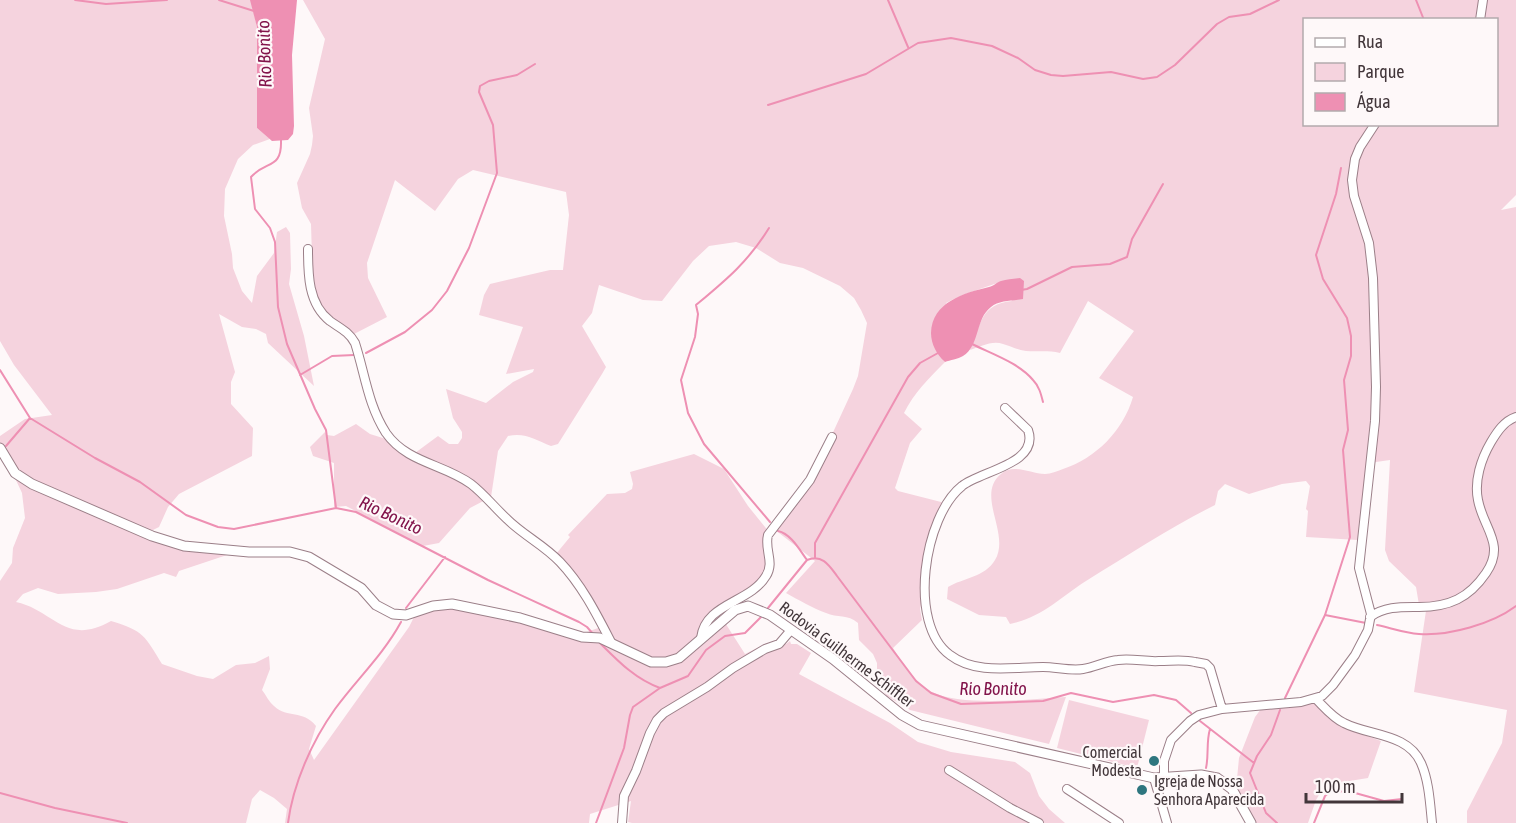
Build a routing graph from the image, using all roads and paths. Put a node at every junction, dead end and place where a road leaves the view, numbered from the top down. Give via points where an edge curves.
1 (1483, 0) edge
2 (1480, 18) edge
3 (1374, 126) edge
4 (308, 249) dead end
5 (1005, 408) dead end
6 (1516, 417) edge
7 (832, 437) dead end
8 (0, 448) edge
9 (1370, 616) junction
10 (791, 630) junction
11 (701, 638) junction
12 (611, 642) junction
13 (1316, 699) junction
14 (1222, 709) junction
15 (949, 770) dead end
16 (1159, 778) junction
17 (1067, 789) dead end
18 (622, 823) edge
19 (1039, 823) edge
20 (1119, 823) edge
21 (1167, 823) edge
22 (1251, 823) edge
23 (1432, 823) edge

1 - 2 street
3 - 9 street via 1355,159 1352,180 1372,261 1375,420 1359,568
4 - 12 street via 312,295 324,316 351,335 369,397 386,433 409,454 472,484 508,521 559,561 573,577
5 - 14 street via 1028,430 1026,449 1011,464 970,480 955,492 943,509 932,540 925,576 925,609 940,645 956,659 1000,669 1076,669 1123,660 1206,664
6 - 9 street via 1494,436 1476,486 1479,508 1494,542 1494,558 1486,573 1467,596 1459,599 1428,607 1384,610
7 - 11 street via 810,480 768,535 771,566 767,574 751,592 716,612 704,625
8 - 12 street, Rodovia Guilherme Schiffler via 15,473 32,484 152,536 184,546 300,553 347,578 381,609 393,614 406,615 452,604
9 - 13 street via 1365,638 1355,655 1333,685
10 - 11 street, Rodovia Guilherme Schiffler via 748,606 735,610
10 - 16 street, Rodovia Guilherme Schiffler via 920,725
10 - 18 street via 779,645 733,668 657,720 624,796
11 - 12 street, Rodovia Guilherme Schiffler via 679,657 659,663
13 - 14 street
13 - 23 street via 1344,723 1399,741 1413,751 1424,771
14 - 16 street via 1199,715 1177,732 1167,749
15 - 19 street
16 - 21 street
16 - 22 street, Rodovia Guilherme Schiffler via 1209,776 1222,780
17 - 20 street

